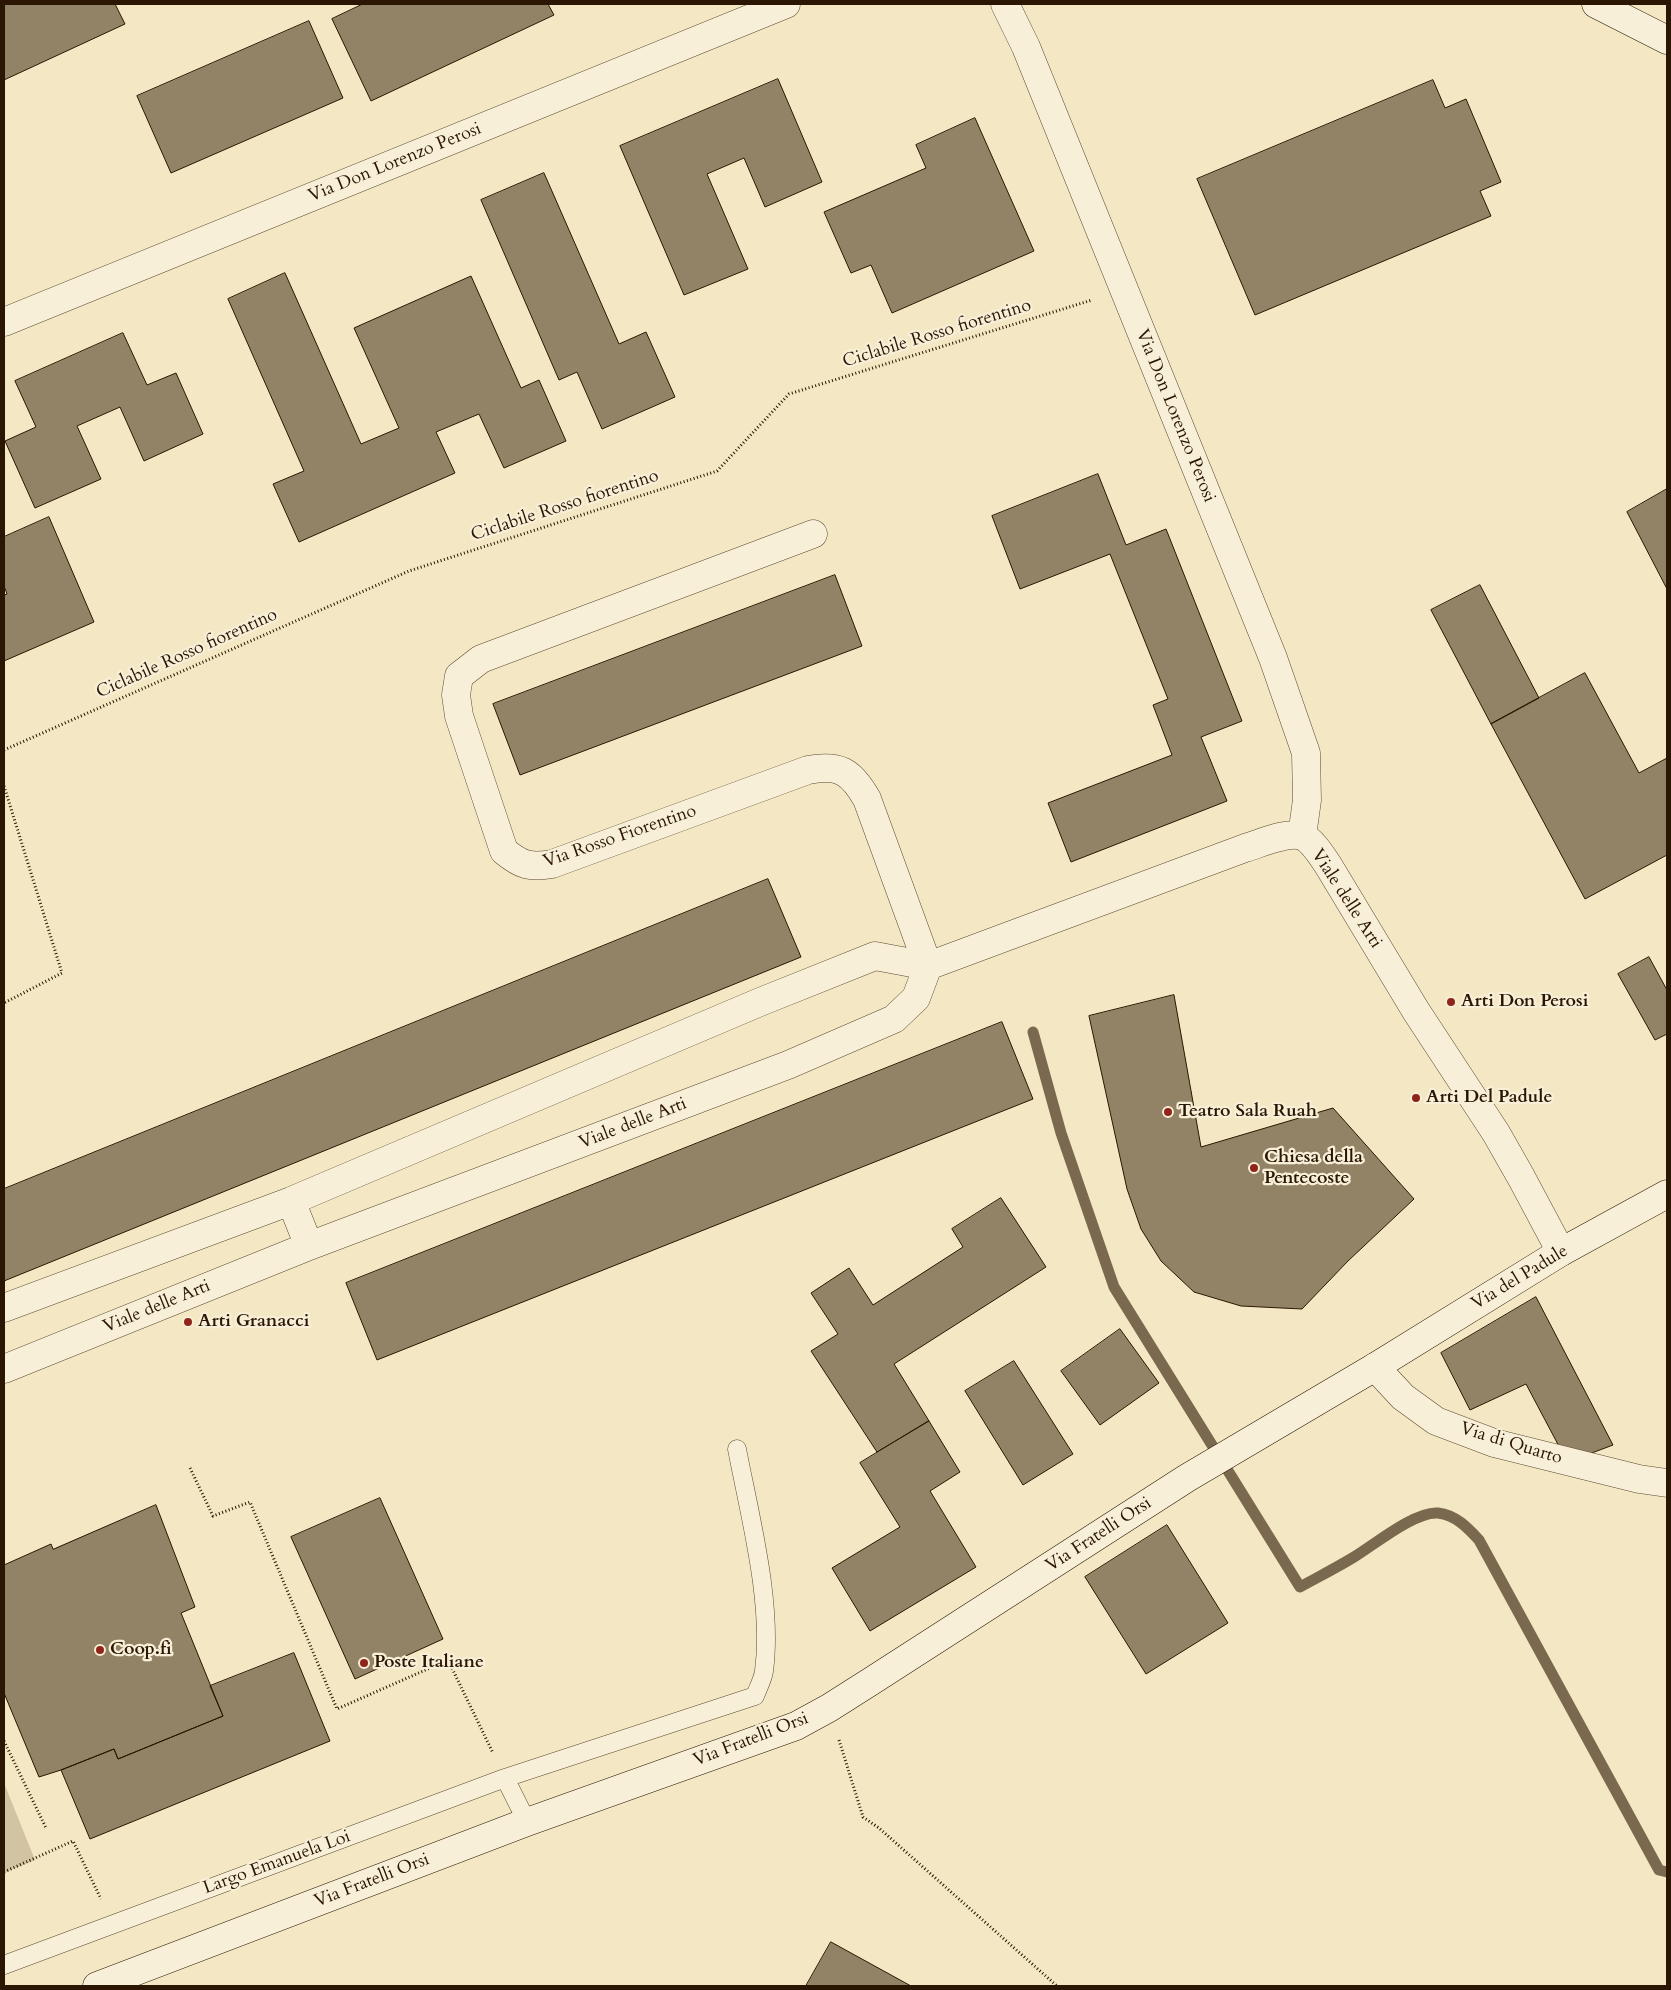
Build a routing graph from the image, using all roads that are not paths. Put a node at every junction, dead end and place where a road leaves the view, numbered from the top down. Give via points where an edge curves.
1 (786, 4) edge
2 (1005, 4) edge
3 (1596, 4) edge
4 (1667, 40) edge
5 (4, 322) edge
6 (813, 534) dead end
7 (1302, 836) junction
8 (928, 966) junction
9 (1667, 1194) edge
10 (291, 1201) junction
11 (310, 1246) junction
12 (1561, 1252) junction
13 (4, 1308) edge
14 (1375, 1367) junction
15 (4, 1369) edge
16 (737, 1449) dead end
17 (1667, 1483) edge
18 (506, 1778) junction
19 (527, 1822) junction
20 (4, 1965) edge
21 (97, 1986) edge

1 - 5 street, Via Don Lorenzo Perosi
2 - 7 street, Via Don Lorenzo Perosi via 1026,47 1273,658 1306,753 1307,800
3 - 4 street
6 - 8 street, Via Rosso Fiorentino via 480,660 459,676 456,695 459,716 504,851 517,861 535,867 552,864 808,770 827,767 844,772 858,783 867,799
7 - 8 street, Viale delle Arti via 1289,835 1245,848
7 - 12 street, Viale delle Arti via 1328,865 1416,1011 1496,1134
8 - 10 street via 875,956
8 - 11 street, Viale delle Arti via 916,998 894,1019 788,1065
9 - 12 street, Via del Padule
10 - 11 street
10 - 13 street
11 - 15 street, Viale delle Arti
12 - 14 street, Via del Padule
14 - 17 street, Via di Quarto via 1404,1397 1436,1421 1494,1443
14 - 19 street, Via Fratelli Orsi via 1188,1478 796,1726
16 - 18 lane via 759,1566 766,1633 764,1673 755,1696
18 - 19 lane
18 - 20 lane, Largo Emanuela Loi
19 - 21 street, Via Fratelli Orsi

